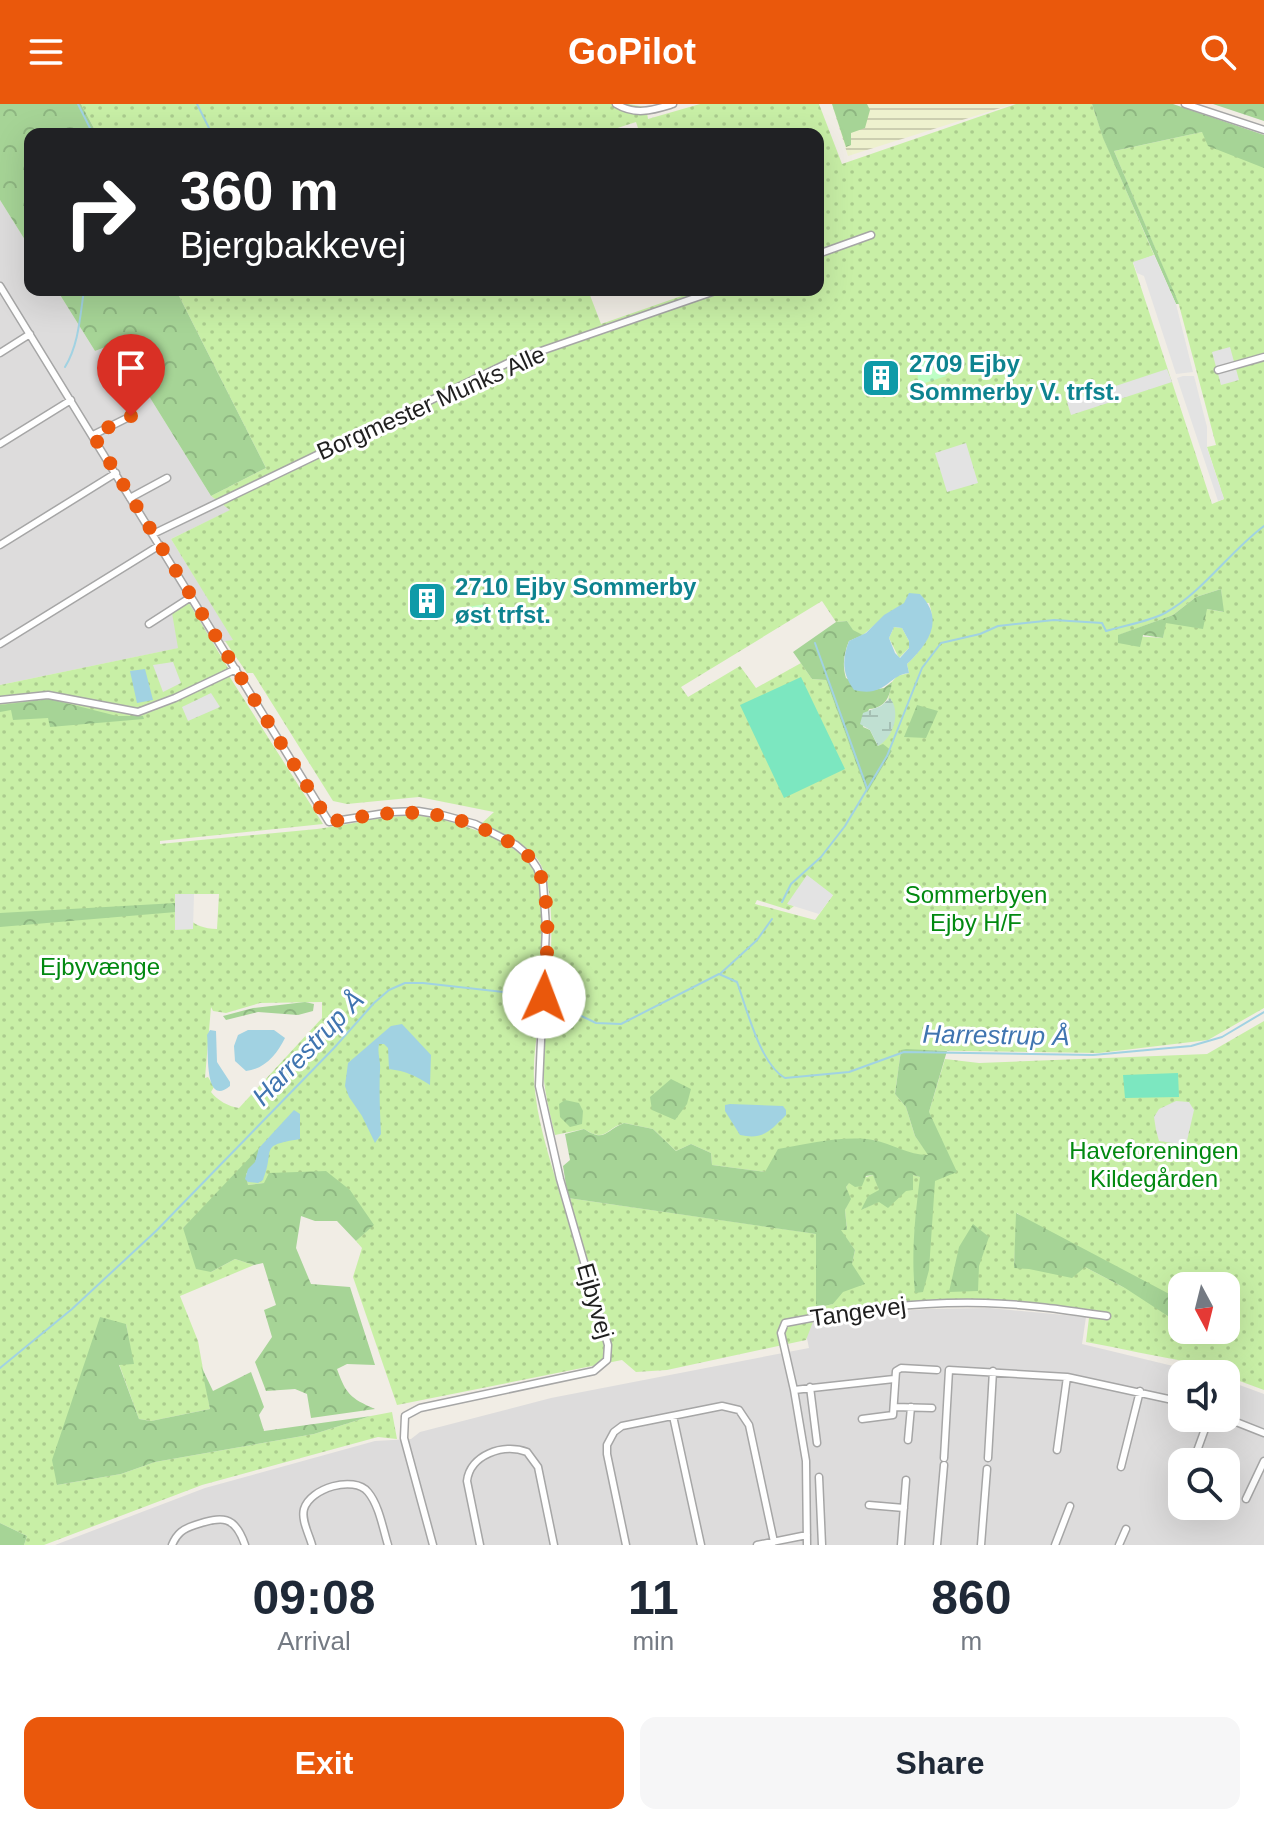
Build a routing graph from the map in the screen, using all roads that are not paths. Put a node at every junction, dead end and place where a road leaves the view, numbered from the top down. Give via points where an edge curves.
1 (616, 104) edge
2 (673, 104) edge
3 (1185, 104) edge
4 (1264, 130) edge
5 (871, 235) dead end
6 (824, 252) edge
7 (0, 286) edge
8 (701, 296) edge
9 (30, 334) junction
10 (0, 353) edge
11 (1264, 357) edge
12 (1218, 370) dead end
13 (71, 400) junction
14 (131, 416) dead end
15 (93, 435) junction
16 (0, 444) edge
17 (116, 473) junction
18 (167, 478) dead end
19 (130, 498) junction
20 (153, 534) junction
21 (0, 545) edge
22 (160, 545) junction
23 (191, 597) junction
24 (149, 624) dead end
25 (0, 644) edge
26 (236, 669) junction
27 (0, 700) edge
28 (1107, 1316) dead end
29 (937, 1370) dead end
30 (993, 1371) junction
31 (1067, 1377) junction
32 (894, 1379) junction
33 (810, 1387) junction
34 (794, 1390) junction
35 (1140, 1391) junction
36 (1168, 1398) edge
37 (894, 1407) junction
38 (911, 1407) junction
39 (932, 1408) dead end
40 (673, 1416) junction
41 (862, 1419) dead end
42 (1240, 1424) edge
43 (1264, 1433) edge
44 (908, 1440) dead end
45 (817, 1443) dead end
46 (1057, 1450) dead end
47 (988, 1458) dead end
48 (1264, 1461) edge
49 (1121, 1467) dead end
50 (987, 1469) dead end
51 (819, 1477) dead end
52 (906, 1480) dead end
53 (1246, 1499) dead end
54 (869, 1505) dead end
55 (1070, 1506) dead end
56 (904, 1508) junction
57 (1126, 1529) dead end
58 (807, 1535) junction
59 (774, 1542) junction
60 (172, 1545) edge
61 (245, 1545) edge
62 (312, 1545) edge
63 (388, 1545) edge
64 (433, 1545) edge
65 (480, 1545) edge
66 (554, 1545) edge
67 (626, 1545) edge
68 (701, 1545) edge
69 (757, 1545) edge
70 (807, 1545) edge
71 (822, 1545) edge
72 (901, 1545) edge
73 (937, 1545) edge
74 (981, 1545) edge
75 (1055, 1545) edge
76 (1119, 1545) edge

1 - 2 street via 635,112
3 - 4 street
5 - 6 street
7 - 9 street
8 - 20 street, Borgmester Munks Alle via 512,361
9 - 10 street
9 - 13 street
11 - 12 street
13 - 15 street
13 - 16 street
14 - 15 street
15 - 17 street
17 - 19 street
17 - 21 street
18 - 19 street
19 - 20 street
20 - 22 street
22 - 23 street
22 - 25 street
23 - 24 street
23 - 26 street
26 - 27 street via 138,712 48,695
26 - 64 street, Ejbyvej via 329,822 418,811 475,824 529,856 543,883 545,984 538,1069 542,1106 608,1345 607,1360 594,1371 420,1408 405,1416 404,1438
28 - 34 street, Tangevej via 966,1303 870,1308 785,1323 781,1333
29 - 32 street via 901,1368
30 - 31 street
30 - 47 street
30 - 73 street via 949,1370
31 - 35 street
31 - 46 street
32 - 33 street
32 - 37 street
33 - 34 street
33 - 45 street
34 - 58 street, Tangevej via 806,1461
35 - 36 street
35 - 49 street
37 - 38 street
37 - 41 street via 893,1415
38 - 39 street
38 - 44 street
40 - 59 street via 722,1406 744,1415
40 - 67 street via 622,1426 607,1445
40 - 68 street
42 - 43 street
48 - 53 street
50 - 74 street
51 - 71 street
52 - 56 street
54 - 56 street
55 - 75 street
56 - 72 street
57 - 76 street
58 - 59 street
58 - 70 street, Tangevej
59 - 69 street
60 - 61 street via 184,1529 221,1519 241,1531
62 - 63 street via 304,1515 307,1503 318,1493 348,1484 368,1492
65 - 66 street via 468,1473 483,1455 513,1450 527,1452 538,1467

